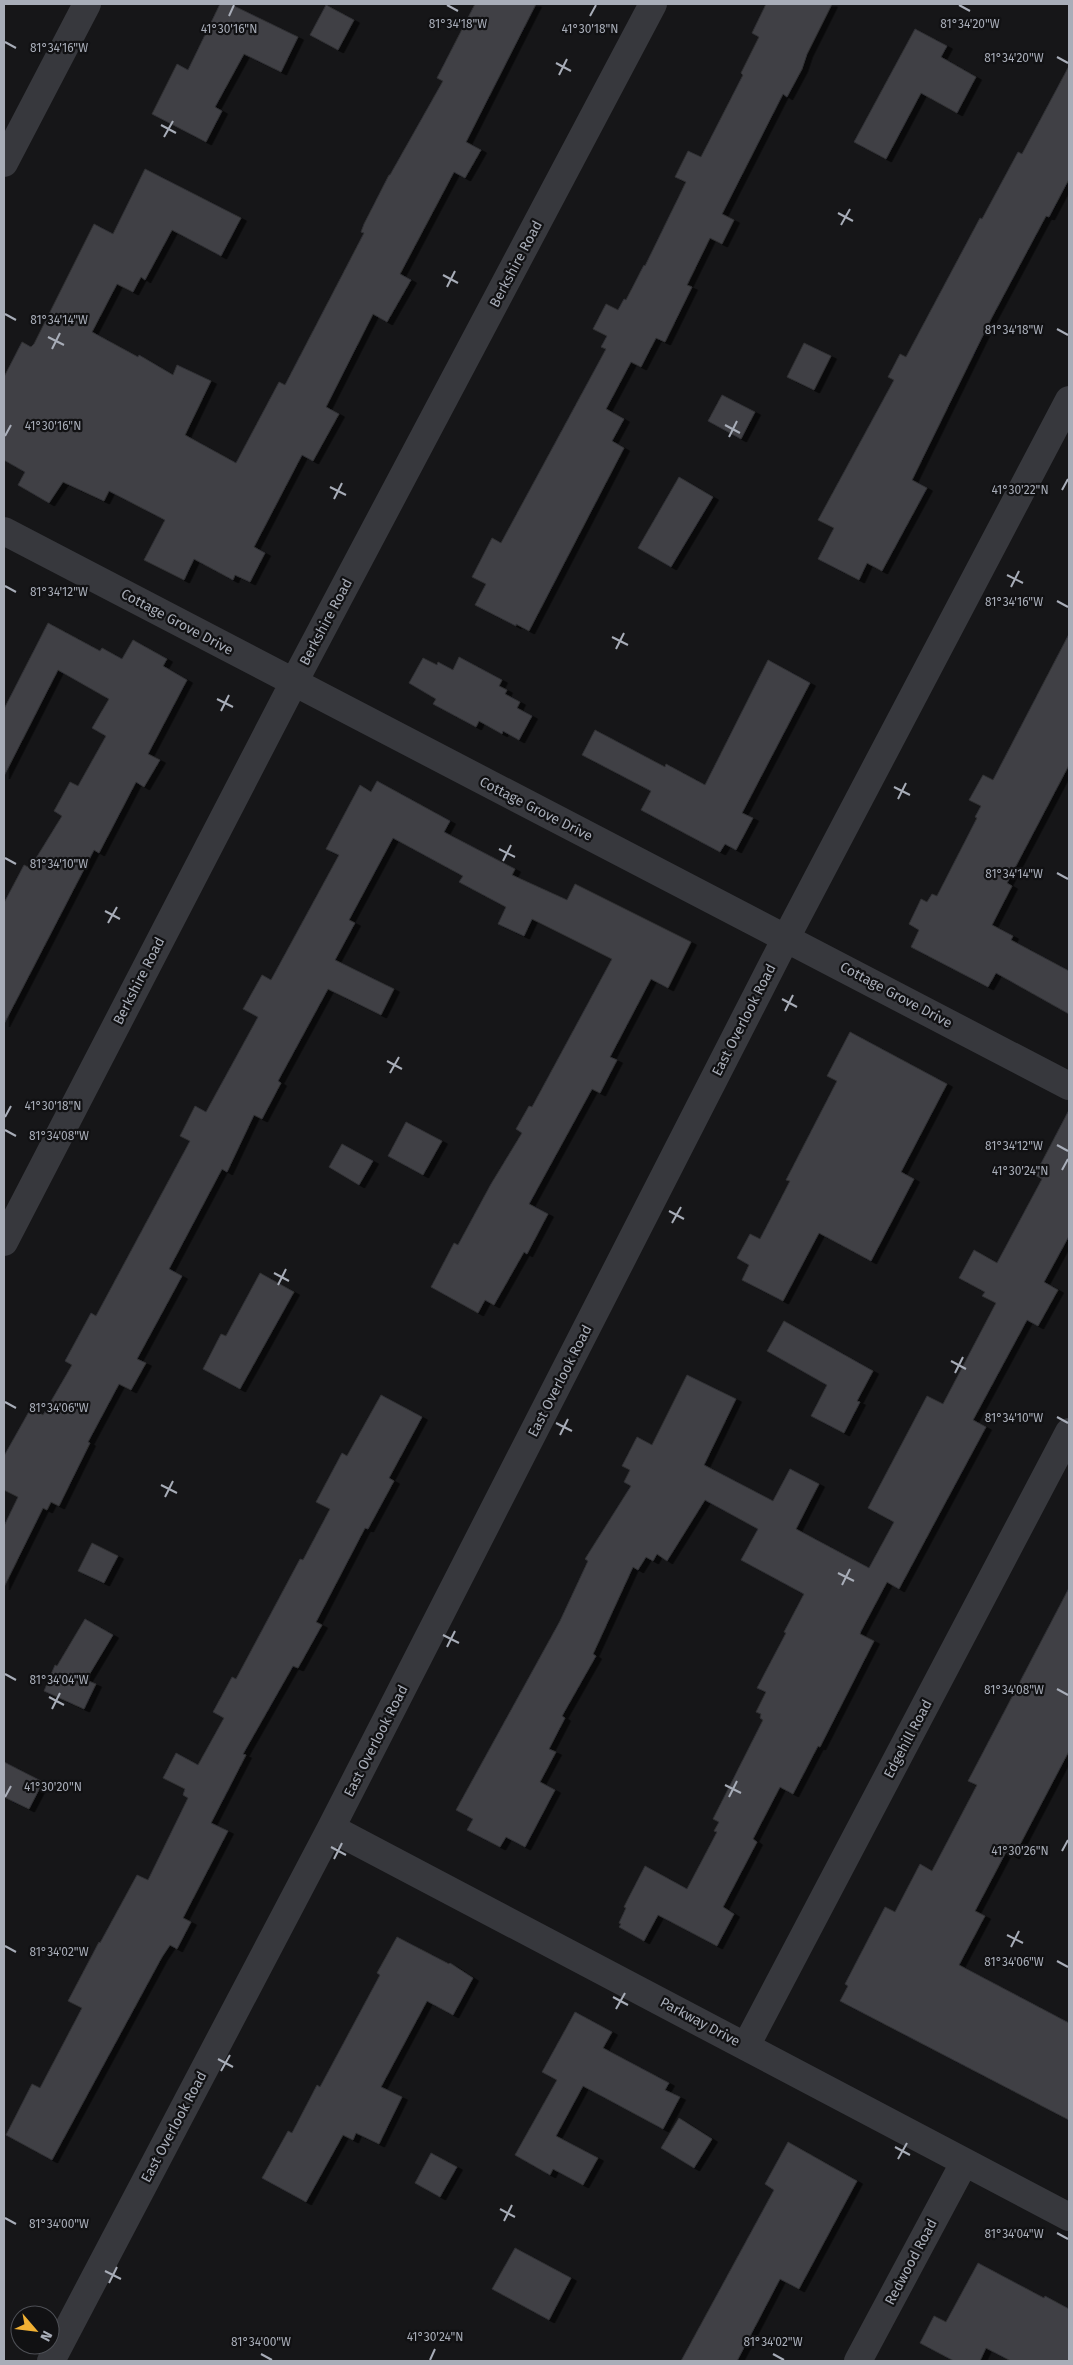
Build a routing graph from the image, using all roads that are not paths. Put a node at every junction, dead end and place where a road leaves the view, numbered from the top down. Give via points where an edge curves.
1 (87, 4) edge
2 (653, 4) edge
3 (4, 163) edge
4 (1069, 400) edge
5 (4, 531) edge
6 (293, 684) junction
7 (786, 938) junction
8 (1069, 1086) edge
9 (4, 1242) edge
10 (1069, 1432) edge
11 (332, 1828) junction
12 (746, 2046) junction
13 (964, 2163) junction
14 (1069, 2217) edge
15 (51, 2361) edge
16 (858, 2361) edge

1 - 3 street
2 - 6 street, Berkshire Road
4 - 7 street, East Overlook Road
5 - 6 street, Cottage Grove Drive
6 - 7 street, Cottage Grove Drive
6 - 9 street, Berkshire Road
7 - 8 street, Cottage Grove Drive
7 - 11 street, East Overlook Road
10 - 12 street, Edgehill Road
11 - 12 street, Parkway Drive
11 - 15 street, East Overlook Road
12 - 13 street, Parkway Drive
13 - 14 street, Parkway Drive
13 - 16 street, Redwood Road

